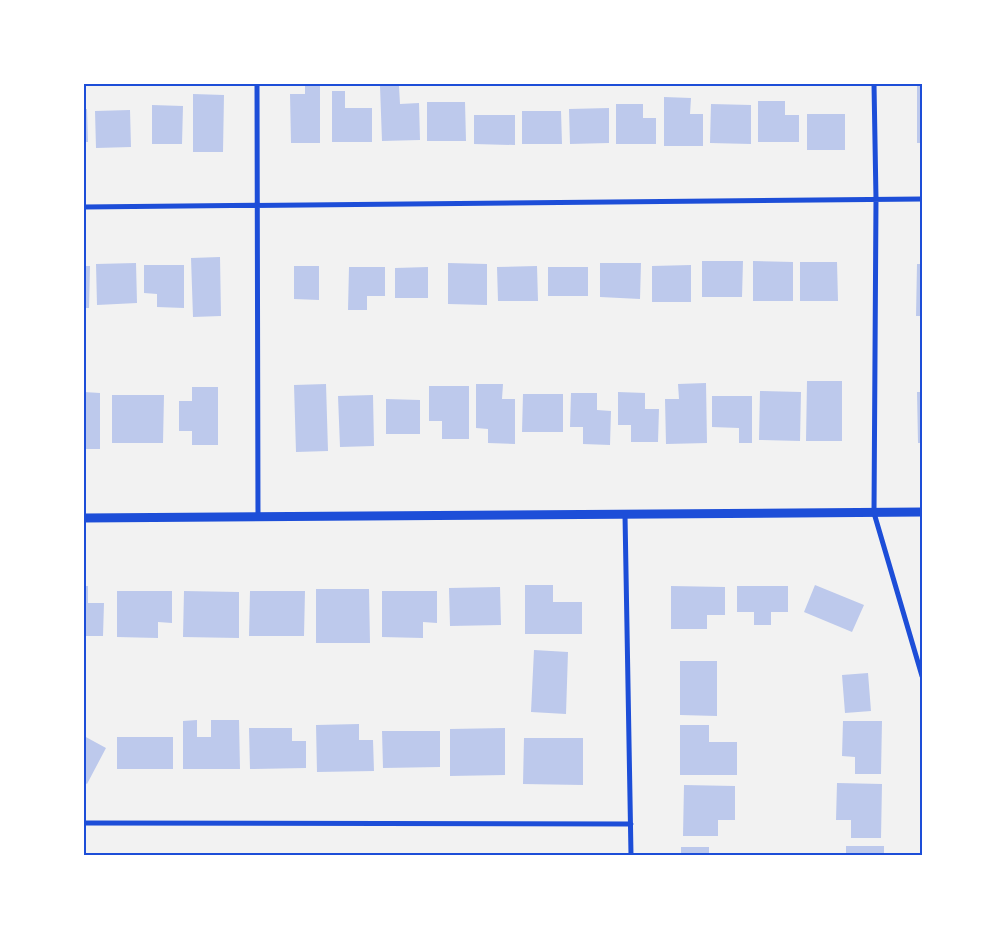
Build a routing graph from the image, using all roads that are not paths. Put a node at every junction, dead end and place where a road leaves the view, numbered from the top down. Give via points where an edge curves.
1 (257, 84) edge
2 (874, 84) edge
3 (876, 199) junction
4 (922, 199) edge
5 (257, 205) junction
6 (84, 207) edge
7 (922, 512) edge
8 (874, 513) junction
9 (625, 515) junction
10 (258, 517) junction
11 (84, 518) edge
12 (922, 676) edge
13 (84, 823) edge
14 (631, 824) junction
15 (631, 855) edge

1 - 5 street
2 - 3 street
3 - 4 street
3 - 5 street
3 - 8 street
5 - 6 street
5 - 10 street
7 - 8 street
8 - 9 street
8 - 12 street
9 - 10 street
9 - 14 street
10 - 11 street
13 - 14 street
14 - 15 street

